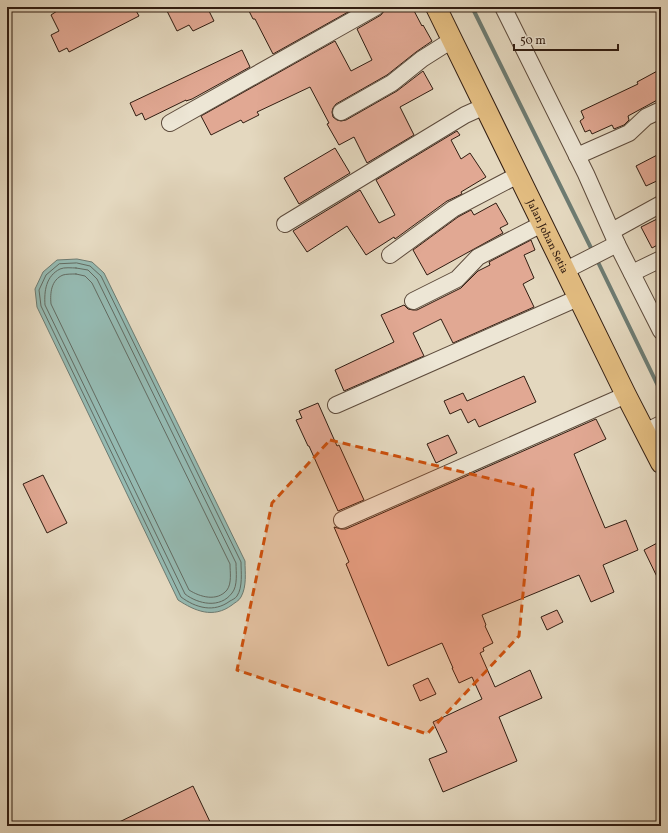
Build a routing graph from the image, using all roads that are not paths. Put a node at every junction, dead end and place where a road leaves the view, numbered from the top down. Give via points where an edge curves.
1 (376, 7) edge
2 (436, 7) edge
3 (503, 7) edge
4 (452, 40) junction
5 (476, 110) junction
6 (661, 110) edge
7 (341, 112) dead end
8 (170, 123) dead end
9 (578, 156) junction
10 (511, 179) junction
11 (661, 204) edge
12 (285, 224) dead end
13 (536, 228) junction
14 (613, 241) junction
15 (390, 255) dead end
16 (661, 258) edge
17 (574, 266) junction
18 (632, 273) junction
19 (413, 301) dead end
20 (571, 301) junction
21 (661, 331) edge
22 (626, 395) junction
23 (336, 405) dead end
24 (653, 428) edge
25 (661, 463) edge
26 (342, 520) dead end

1 - 8 street
2 - 4 main road, Jalan Johan Setia
3 - 9 street
4 - 5 main road, Jalan Johan Setia
4 - 7 street via 422,59 392,83
5 - 10 main road, Jalan Johan Setia
5 - 12 street
6 - 9 street via 646,117 629,133
9 - 14 street
10 - 13 main road, Jalan Johan Setia
10 - 15 street via 453,209
11 - 14 street
13 - 17 main road, Jalan Johan Setia
13 - 19 street via 478,257 457,279
14 - 17 street
14 - 18 street
16 - 18 street
17 - 20 main road, Jalan Johan Setia
18 - 21 street
20 - 22 main road, Jalan Johan Setia
20 - 23 street
22 - 24 main road, Jalan Johan Setia
22 - 26 street
24 - 25 main road, Jalan Johan Setia

